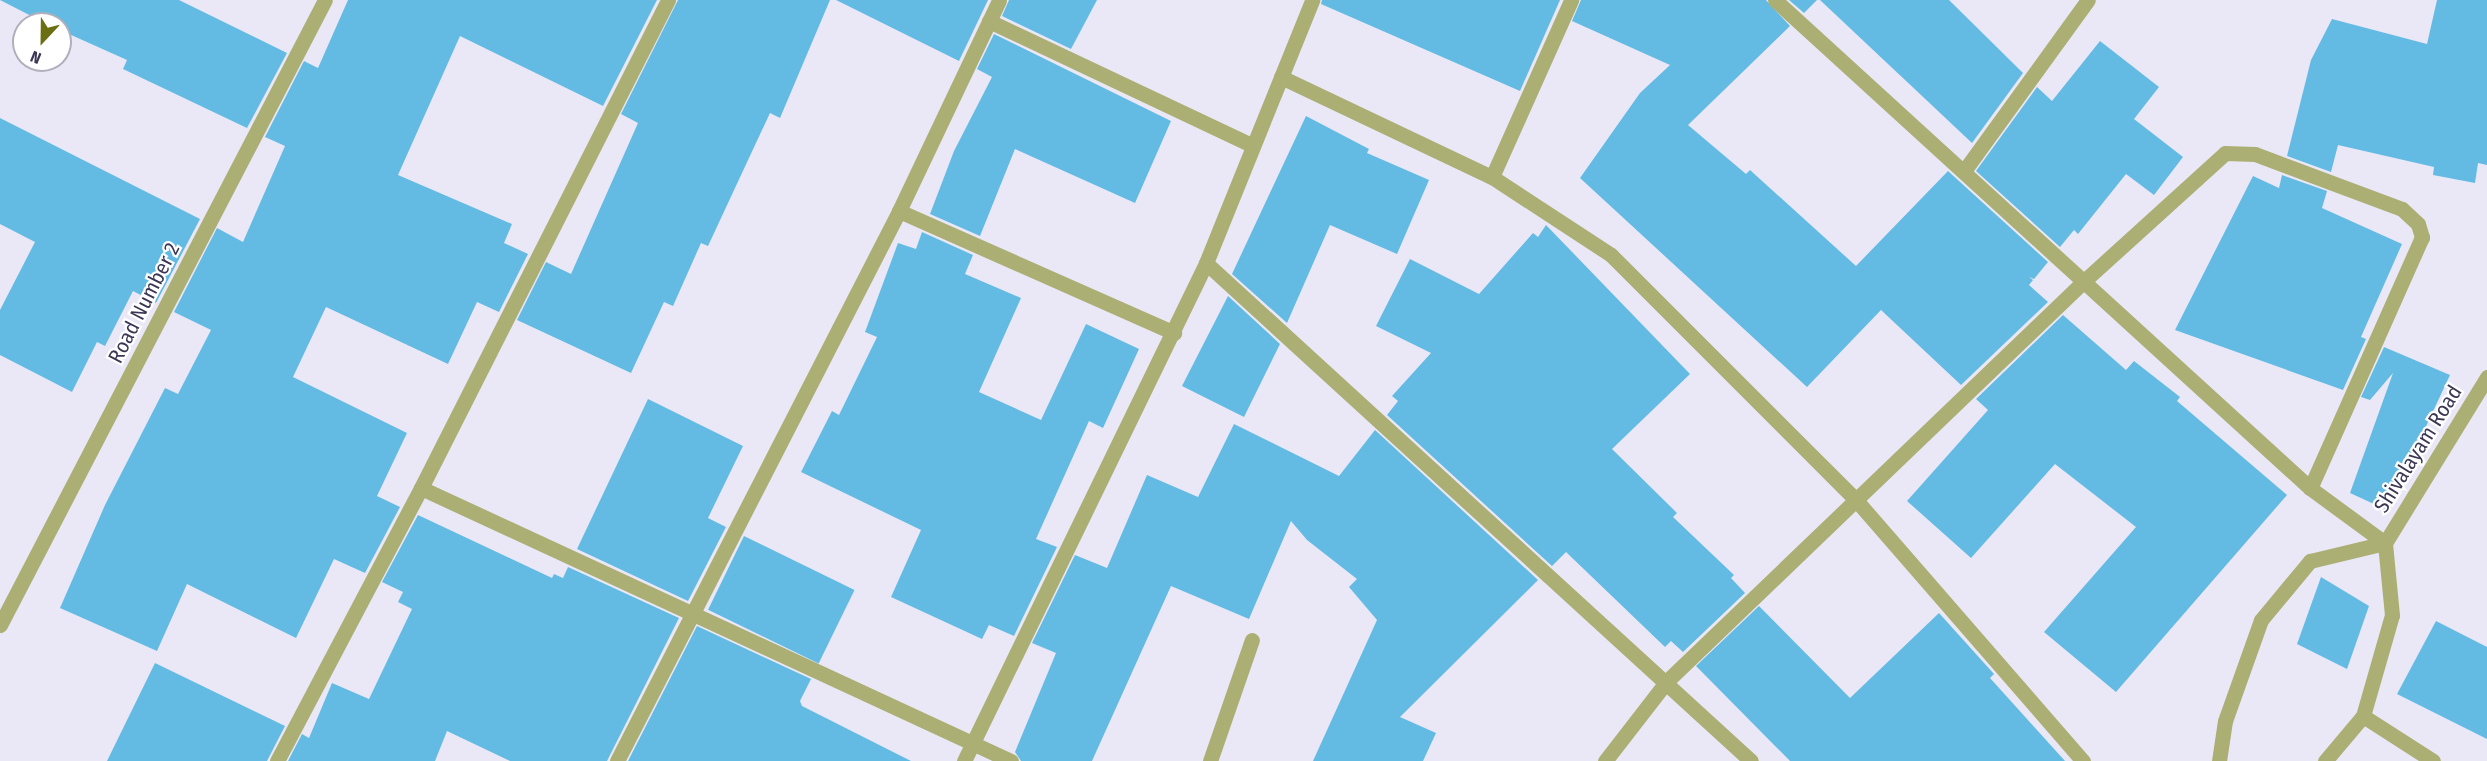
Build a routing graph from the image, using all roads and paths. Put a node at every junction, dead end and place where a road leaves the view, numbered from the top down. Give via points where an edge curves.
1 (325, 0) edge
2 (668, 0) edge
3 (999, 0) edge
4 (1312, 0) edge
5 (1571, 0) edge
6 (1775, 0) edge
7 (2088, 0) edge
8 (988, 21) junction
9 (1281, 77) junction
10 (1253, 146) junction
11 (1964, 171) junction
12 (1492, 177) junction
13 (899, 210) junction
14 (1206, 263) junction
15 (2084, 281) junction
16 (1174, 333) junction
17 (2487, 377) edge
18 (421, 488) junction
19 (2310, 488) junction
20 (1856, 500) junction
21 (2385, 543) junction
22 (691, 616) junction
23 (0, 625) edge
24 (1252, 640) dead end
25 (1667, 681) junction
26 (2363, 716) junction
27 (973, 744) junction
28 (277, 761) edge
29 (617, 761) edge
30 (964, 761) edge
31 (1011, 761) edge
32 (1210, 761) edge
33 (1605, 761) edge
34 (1751, 761) edge
35 (2083, 761) edge
36 (2219, 761) edge
37 (2325, 761) edge
38 (2433, 761) edge

1 - 23 street, Road Number 2
2 - 18 street
3 - 8 street
4 - 9 street
5 - 12 street
6 - 11 street
7 - 11 street
8 - 10 street
8 - 13 street
9 - 10 street
9 - 12 street
10 - 14 street
11 - 15 street
12 - 20 street via 1611,255
13 - 16 street
13 - 22 street
14 - 16 street
14 - 25 street
15 - 19 street
15 - 19 street via 2226,153 2255,154 2402,209 2418,224 2422,237 2419,250
15 - 20 street
16 - 27 street
17 - 21 street, Shivalayam Road
18 - 22 street
18 - 28 street
19 - 21 street
20 - 25 street
20 - 35 street
21 - 26 street, Shivalayam Road via 2392,615
21 - 36 street, Shivalayam Road via 2310,561 2261,620 2225,721
22 - 27 street
22 - 29 street
24 - 32 street
25 - 33 street
25 - 34 street
26 - 37 street, Shivalayam Road
26 - 38 street
27 - 30 street
27 - 31 street

